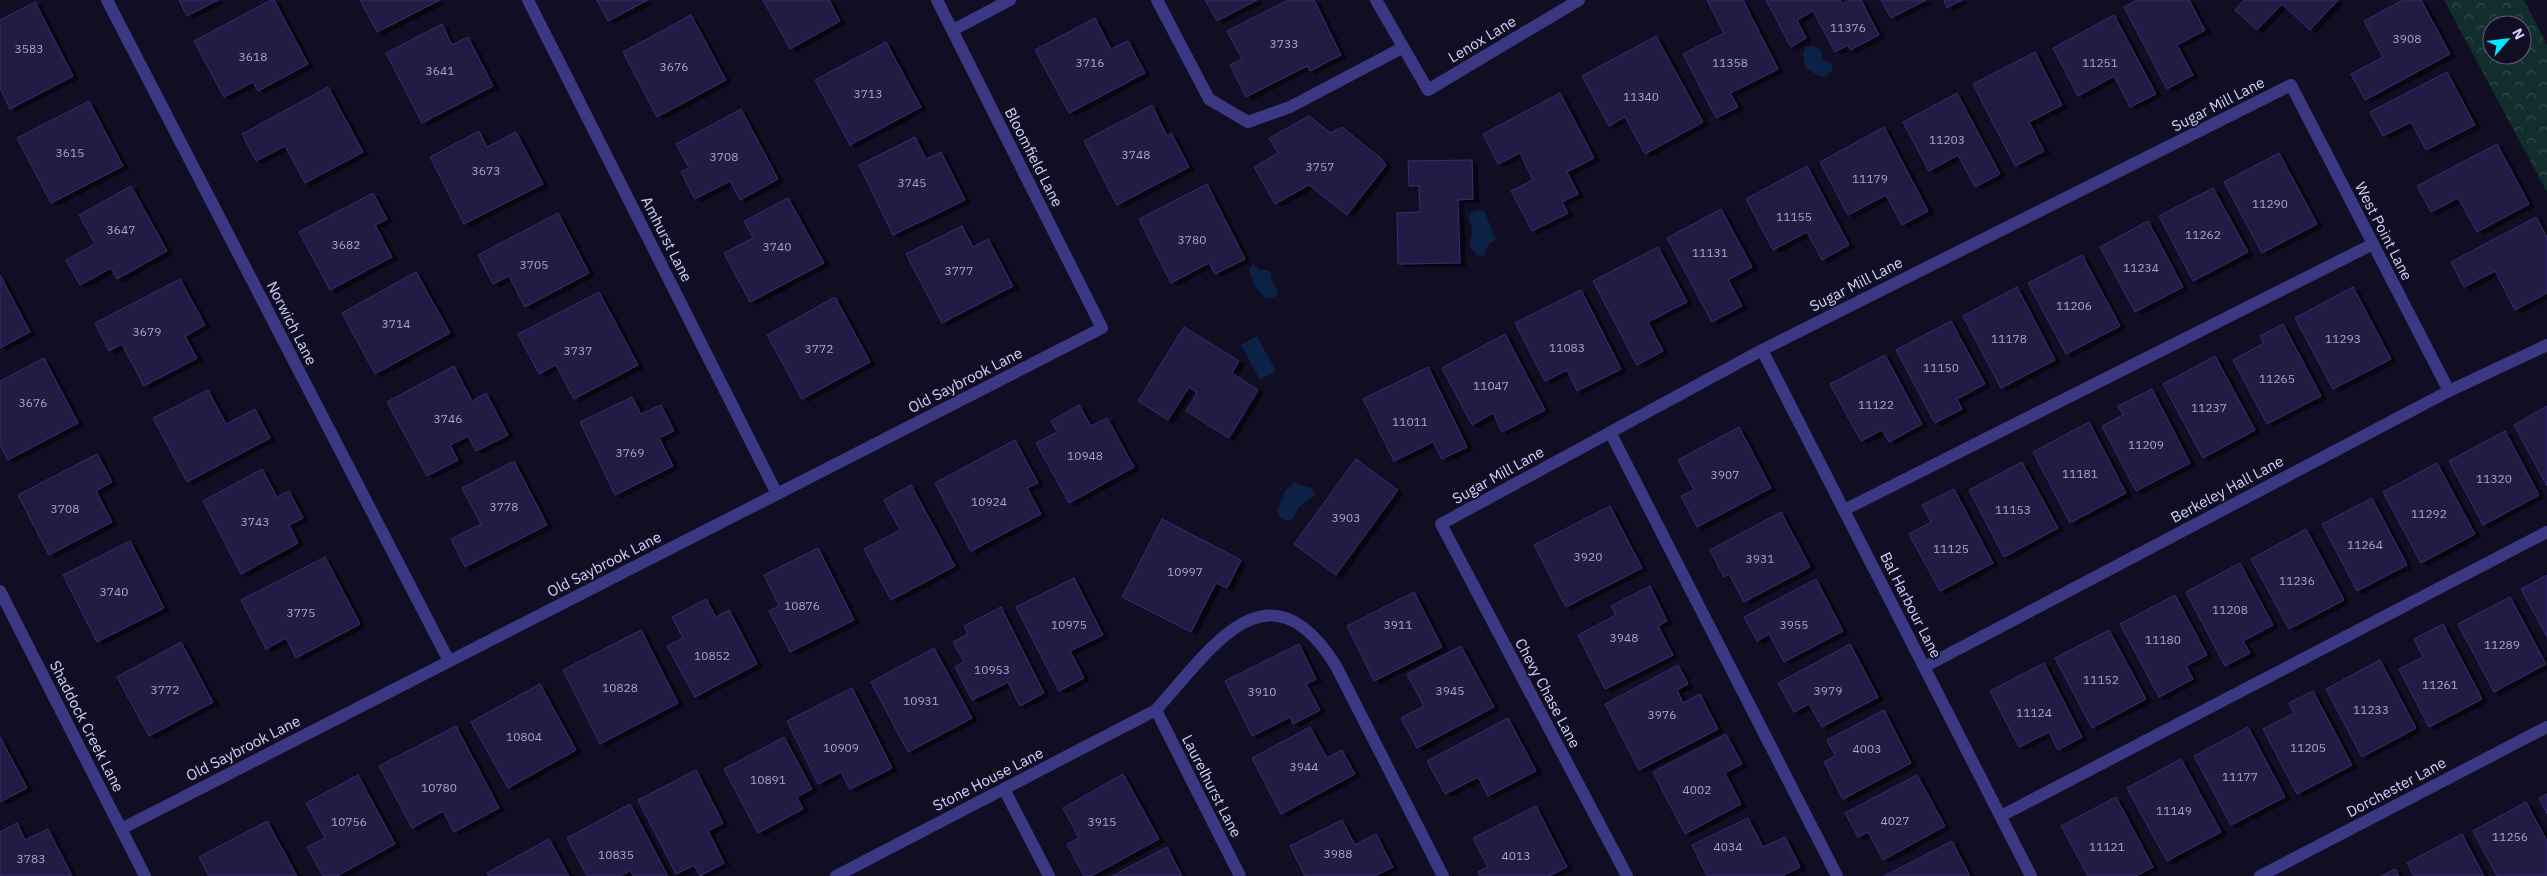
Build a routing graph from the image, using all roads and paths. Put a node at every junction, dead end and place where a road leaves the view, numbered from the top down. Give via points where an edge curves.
1 (107, 0) edge
2 (528, 0) edge
3 (938, 0) edge
4 (1010, 0) edge
5 (1157, 0) edge
6 (1376, 0) edge
7 (1579, 0) edge
8 (952, 30) junction
9 (1402, 48) junction
10 (2291, 85) joint
11 (2373, 244) junction
12 (1102, 328) joint
13 (2547, 345) edge
14 (1762, 350) junction
15 (2449, 391) junction
16 (1610, 432) junction
17 (777, 494) junction
18 (1844, 510) junction
19 (1441, 524) joint
20 (2547, 532) edge
21 (0, 591) edge
22 (448, 662) junction
23 (1924, 667) junction
24 (1156, 710) junction
25 (2547, 727) edge
26 (1004, 788) junction
27 (2001, 816) junction
28 (121, 828) junction
29 (840, 875) edge
30 (145, 876) edge
31 (1049, 876) edge
32 (1240, 876) edge
33 (1443, 876) edge
34 (1627, 876) edge
35 (1837, 876) edge
36 (2032, 876) edge
37 (2260, 876) edge

1 - 22 street, Norwich Lane
2 - 17 street, Amhurst Lane
3 - 8 street, Bloomfield Lane
4 - 8 street
5 - 9 street via 1209,100 1248,122 1290,107
6 - 9 street
7 - 9 street, Lenox Lane via 1428,90
8 - 12 street, Bloomfield Lane
10 - 11 street, West Point Lane
10 - 14 street, Sugar Mill Lane
11 - 15 street, West Point Lane
11 - 18 street
12 - 17 street, Old Saybrook Lane
13 - 15 street, Berkeley Hall Lane
14 - 16 street, Sugar Mill Lane
14 - 18 street, Bal Harbour Lane
15 - 23 street, Berkeley Hall Lane
16 - 19 street, Sugar Mill Lane
16 - 35 street
17 - 22 street, Old Saybrook Lane
18 - 23 street, Bal Harbour Lane
19 - 34 street, Chevy Chase Lane
20 - 27 street
21 - 28 street, Shaddock Creek Lane
22 - 28 street, Old Saybrook Lane
23 - 27 street, Bal Harbour Lane
24 - 26 street, Stone House Lane
24 - 32 street, Laurelhurst Lane
24 - 33 street via 1236,625 1264,615 1281,615 1304,626 1323,645 1336,666
25 - 37 street, Dorchester Lane
26 - 29 street, Stone House Lane
26 - 31 street
27 - 36 street, Bal Harbour Lane
28 - 30 street, Shaddock Creek Lane

